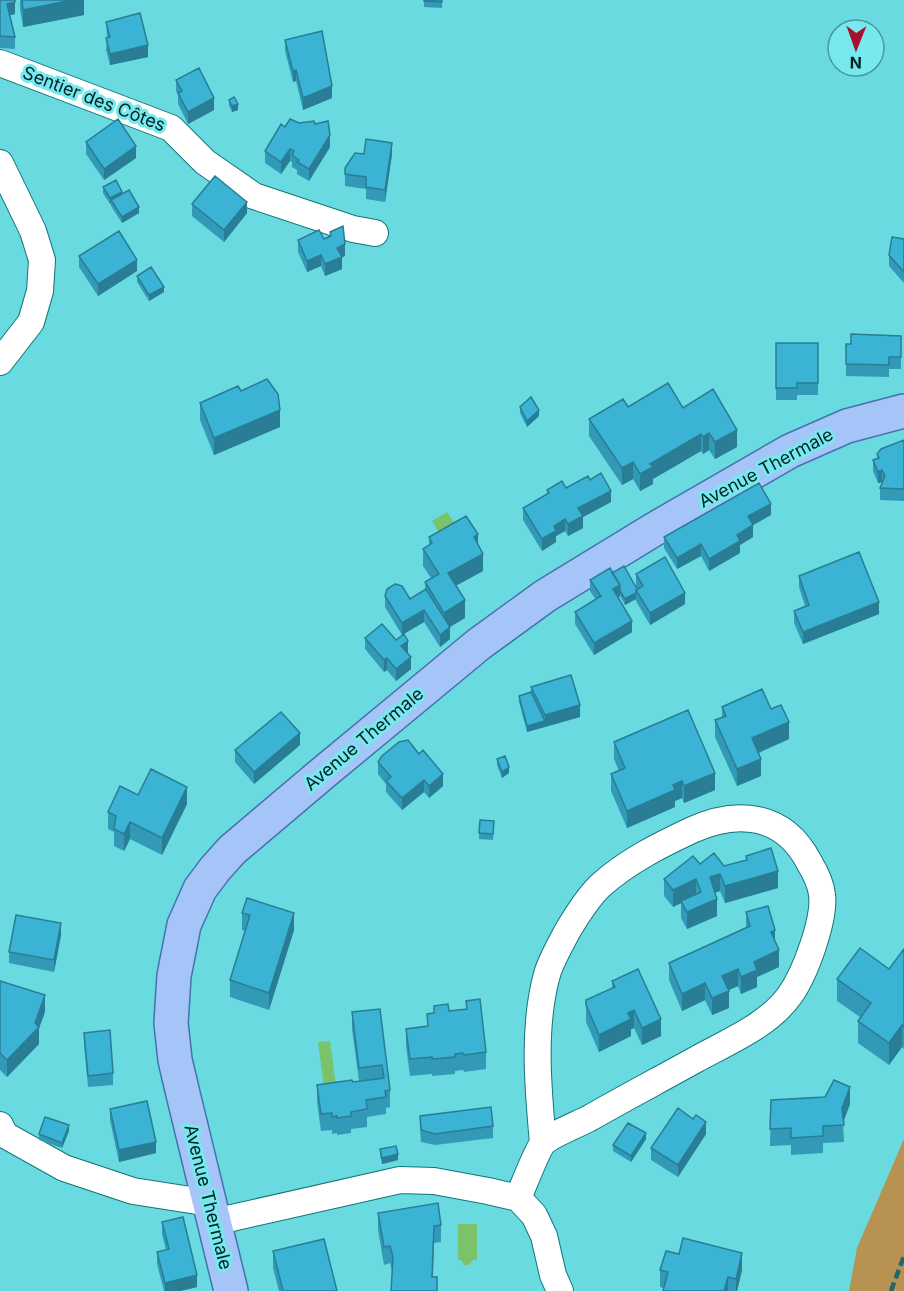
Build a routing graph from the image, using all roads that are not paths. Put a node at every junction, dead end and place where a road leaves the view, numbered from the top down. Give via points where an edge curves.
1 (0, 63) edge
2 (0, 163) edge
3 (375, 233) dead end
4 (0, 362) edge
5 (904, 411) edge
6 (0, 1125) edge
7 (543, 1143) junction
8 (518, 1198) junction
9 (212, 1213) junction
10 (231, 1291) edge
11 (560, 1291) edge

1 - 3 street, Sentier des Côtes via 171,128 205,162 254,196
2 - 4 street via 33,231 42,260 40,291 31,322
5 - 9 main road, Avenue Thermale via 846,426 790,451 545,596 479,644 331,766 214,869 184,925 174,976 171,1023 175,1060
6 - 9 street via 5,1136 64,1168
7 - 7 street via 743,1034 776,1012 790,995 811,951 822,895 818,878 802,849 786,832 752,818 731,818 661,845 600,886 576,917 548,971 541,1008 539,1096
7 - 8 street
8 - 9 street via 434,1180 400,1180
8 - 11 street via 534,1215 544,1236
9 - 10 main road, Avenue Thermale

